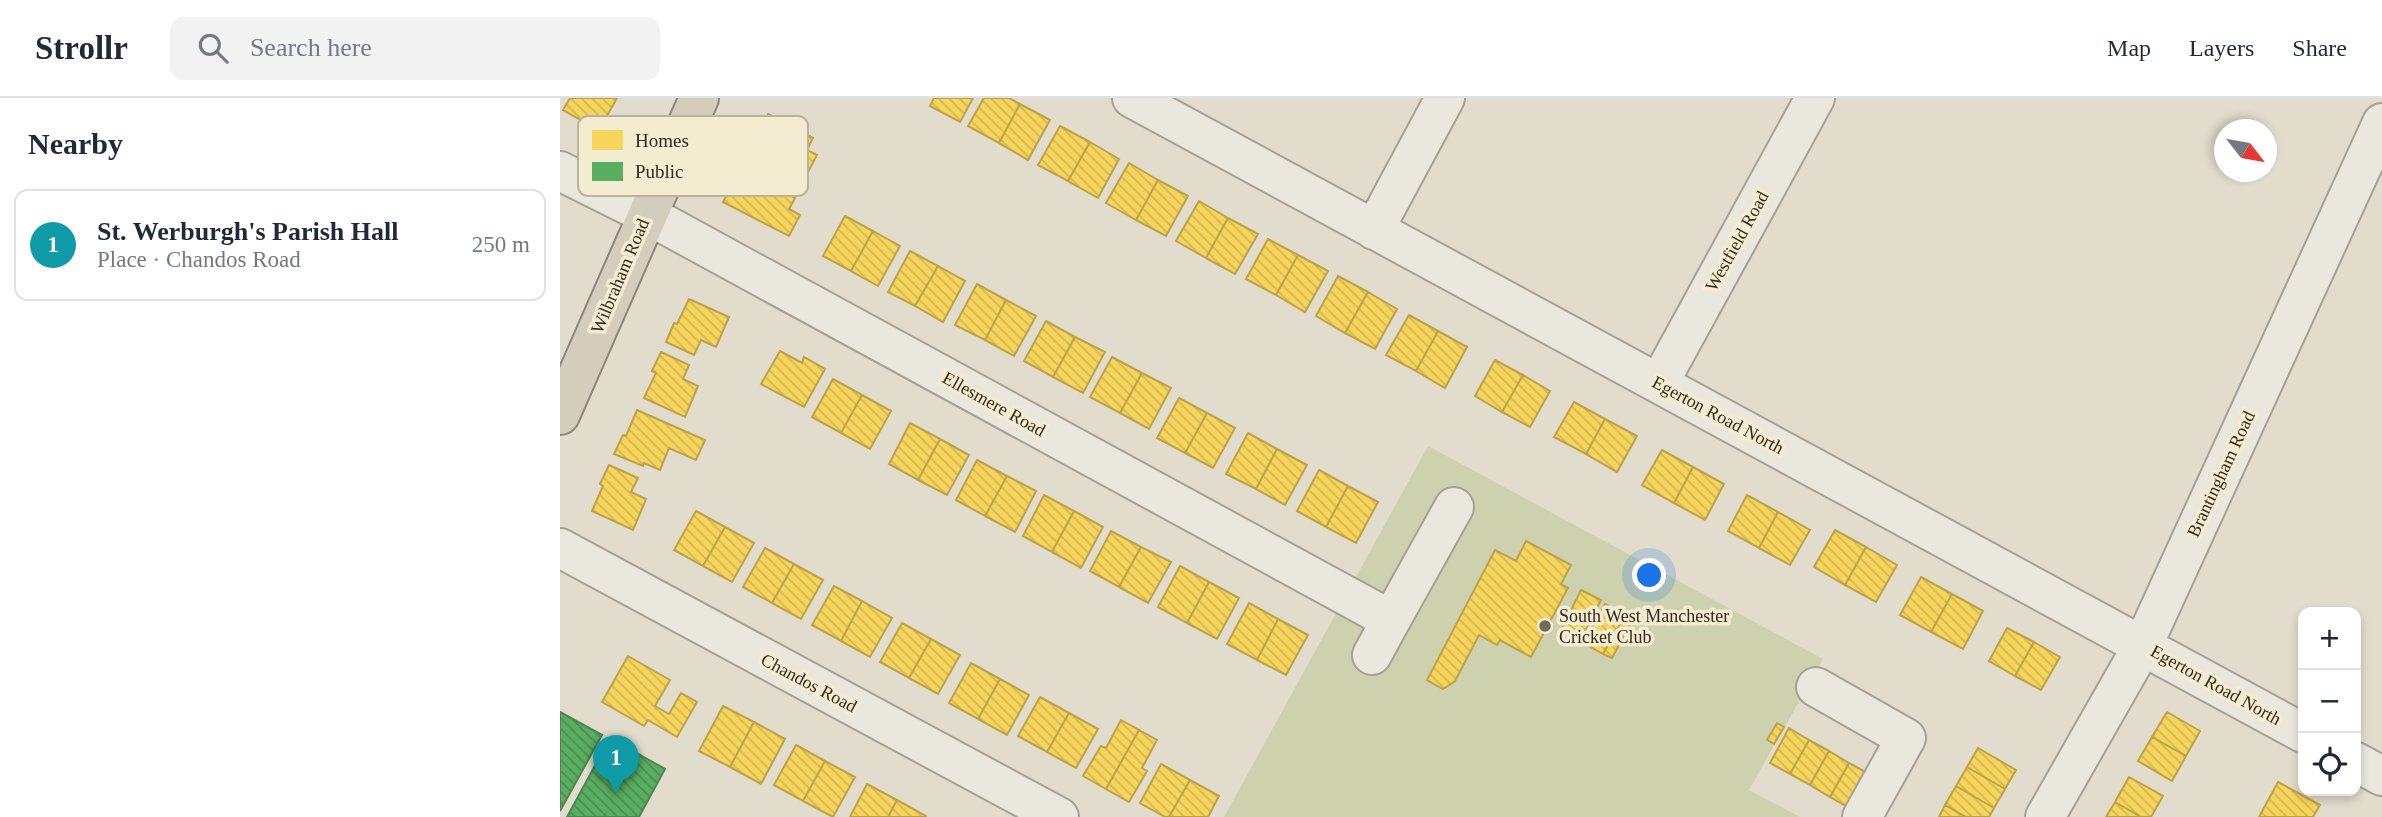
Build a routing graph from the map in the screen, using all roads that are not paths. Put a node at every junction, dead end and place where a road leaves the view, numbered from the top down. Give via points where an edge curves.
1 (699, 98) edge
2 (1132, 98) edge
3 (1446, 98) edge
4 (1815, 98) edge
5 (691, 116) edge
6 (2382, 123) edge
7 (560, 171) edge
8 (578, 180) edge
9 (610, 196) edge
10 (654, 196) edge
11 (646, 214) junction
12 (1374, 230) junction
13 (1659, 383) junction
14 (560, 415) edge
15 (1454, 507) dead end
16 (560, 548) edge
17 (1391, 620) junction
18 (2143, 645) junction
19 (1372, 655) dead end
20 (1816, 687) dead end
21 (2298, 730) edge
22 (2361, 764) edge
23 (2382, 776) edge
24 (1059, 817) edge
25 (1862, 817) edge
26 (2045, 817) edge

1 - 5 highway, Wilbraham Road
2 - 12 street, Egerton Road North
3 - 12 street
4 - 13 street, Westfield Road
6 - 18 street, Brantingham Road
7 - 8 street, Ellesmere Road
9 - 11 street, Ellesmere Road
10 - 11 highway, Wilbraham Road
11 - 14 highway, Wilbraham Road
11 - 17 street, Ellesmere Road
12 - 13 street, Egerton Road North
13 - 18 street, Egerton Road North
15 - 17 street
16 - 24 street, Chandos Road
17 - 19 street
18 - 21 street, Egerton Road North
18 - 26 street, Brantingham Road
20 - 25 street via 1906,738
22 - 23 street

